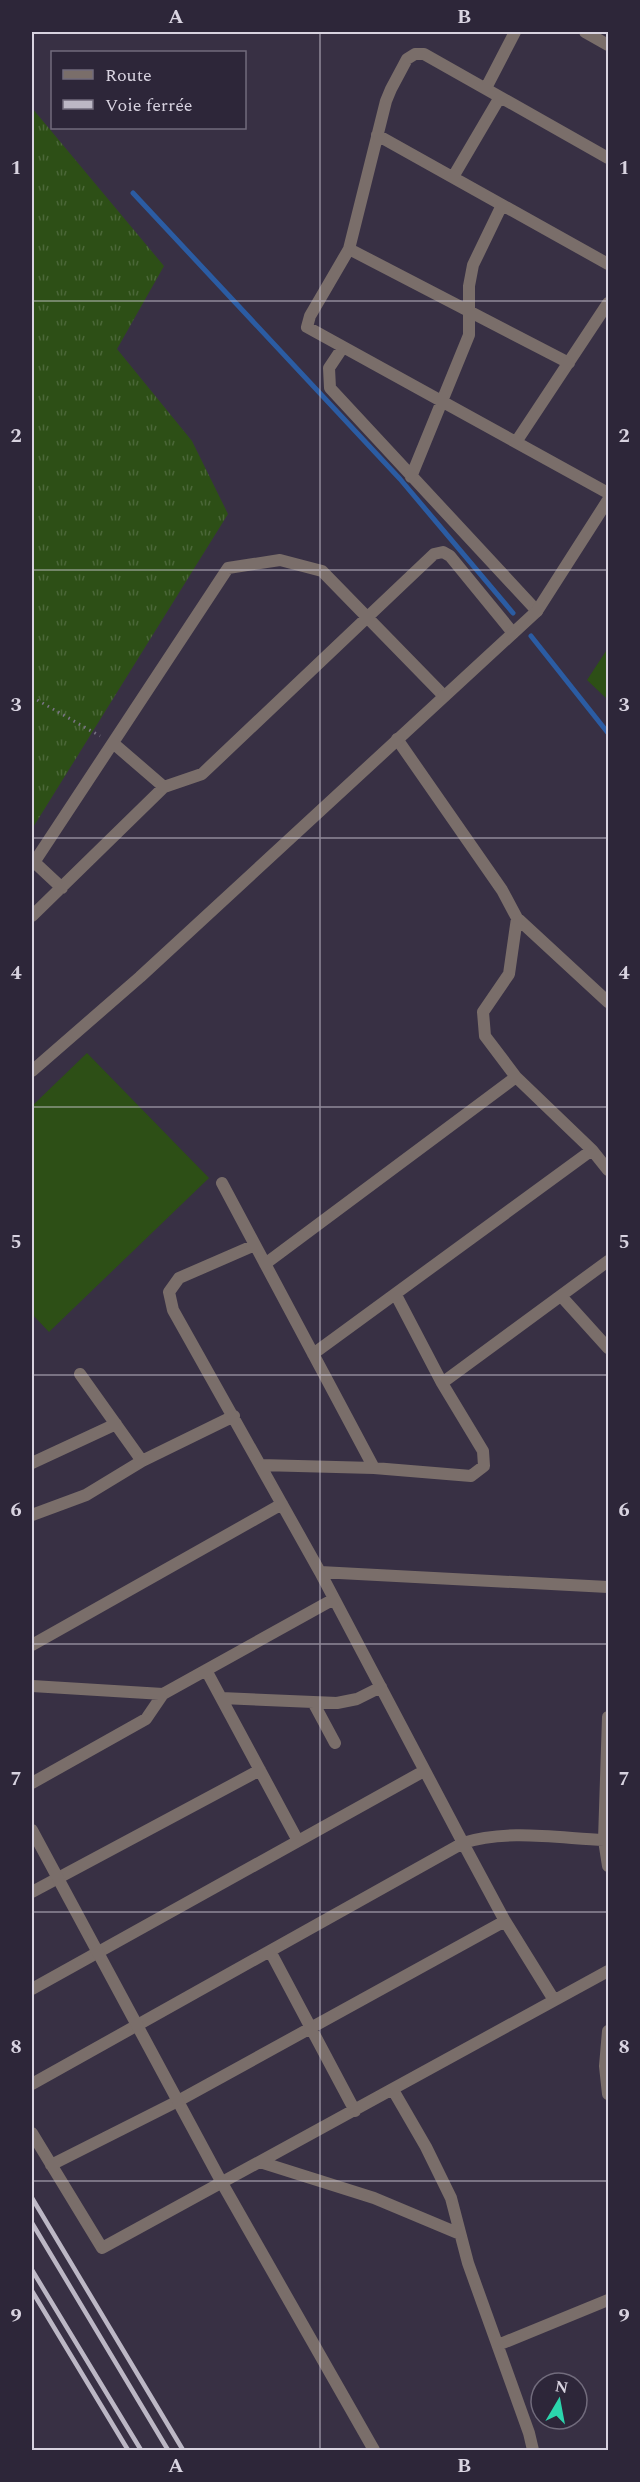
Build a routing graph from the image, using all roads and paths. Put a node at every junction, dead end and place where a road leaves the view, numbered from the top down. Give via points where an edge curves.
1 (515, 32) edge
2 (585, 32) edge
3 (609, 45) edge
4 (486, 88) junction
5 (500, 97) junction
6 (377, 135) junction
7 (609, 158) edge
8 (453, 177) junction
9 (502, 205) junction
10 (349, 249) junction
11 (609, 264) edge
12 (609, 303) edge
13 (469, 311) junction
14 (343, 347) junction
15 (569, 363) junction
16 (442, 402) junction
17 (516, 442) junction
18 (411, 477) junction
19 (609, 493) edge
20 (609, 500) edge
21 (537, 611) junction
22 (368, 616) junction
23 (513, 633) junction
24 (444, 696) junction
25 (32, 697) edge
26 (397, 739) junction
27 (113, 743) junction
28 (164, 786) junction
29 (33, 861) edge
30 (62, 888) junction
31 (32, 916) edge
32 (517, 918) junction
33 (609, 1002) edge
34 (32, 1071) edge
35 (516, 1077) junction
36 (592, 1150) junction
37 (609, 1170) edge
38 (222, 1184) dead end
39 (255, 1245) junction
40 (609, 1261) edge
41 (265, 1264) junction
42 (396, 1295) junction
43 (561, 1296) junction
44 (609, 1348) edge
45 (313, 1354) junction
46 (80, 1374) dead end
47 (442, 1383) junction
48 (234, 1416) junction
49 (116, 1424) junction
50 (142, 1461) junction
51 (32, 1462) edge
52 (260, 1465) junction
53 (374, 1468) junction
54 (282, 1504) junction
55 (32, 1515) edge
56 (320, 1572) junction
57 (609, 1587) edge
58 (334, 1599) junction
59 (32, 1645) edge
60 (206, 1670) junction
61 (32, 1686) edge
62 (381, 1687) junction
63 (163, 1694) junction
64 (221, 1698) junction
65 (313, 1702) junction
66 (609, 1717) edge
67 (608, 1741) edge
68 (335, 1743) dead end
69 (260, 1770) junction
70 (424, 1771) junction
71 (32, 1783) edge
72 (32, 1830) edge
73 (604, 1840) junction
74 (298, 1841) junction
75 (463, 1844) junction
76 (609, 1866) edge
77 (58, 1878) junction
78 (32, 1892) edge
79 (506, 1921) junction
80 (270, 1952) junction
81 (98, 1953) junction
82 (609, 1971) edge
83 (32, 1989) edge
84 (555, 2000) junction
85 (137, 2026) junction
86 (311, 2028) junction
87 (609, 2031) edge
88 (32, 2084) edge
89 (393, 2090) junction
90 (609, 2094) edge
91 (178, 2101) junction
92 (354, 2111) junction
93 (32, 2133) edge
94 (260, 2162) junction
95 (51, 2165) junction
96 (222, 2183) junction
97 (460, 2234) junction
98 (609, 2300) edge
99 (498, 2345) junction
100 (374, 2451) edge
101 (533, 2451) edge

1 - 4 street
2 - 3 street
4 - 5 street
4 - 6 street via 424,54 415,54 407,59 391,89
5 - 7 street
5 - 8 street
6 - 8 street
6 - 10 street
8 - 9 street
9 - 11 street
9 - 13 street via 473,265
10 - 13 street
10 - 14 street via 307,327
12 - 15 street
13 - 15 street
13 - 16 street via 469,335
14 - 16 street
14 - 18 street via 329,368 330,388
15 - 17 street
16 - 17 street
16 - 18 street
17 - 19 street
18 - 21 street
20 - 21 street
21 - 23 street
22 - 23 street via 434,554 443,552
22 - 24 street
22 - 27 street via 322,571 280,560 228,568
22 - 28 street via 202,774
23 - 24 street
24 - 26 street
25 - 27 path
26 - 32 street via 502,890
26 - 34 street via 140,977
27 - 28 street
27 - 29 street
28 - 30 street
29 - 30 street
30 - 31 street
32 - 33 street
32 - 35 street via 509,974 483,1012 485,1036
35 - 36 street
35 - 41 street
36 - 37 street
36 - 42 street
38 - 39 street
39 - 41 street
39 - 48 street via 179,1278 169,1292 173,1310
40 - 43 street
41 - 45 street
42 - 45 street
42 - 47 street
43 - 44 street
43 - 47 street
45 - 53 street
46 - 49 street
47 - 53 street via 483,1451 483,1466 471,1476
48 - 50 street
48 - 52 street
49 - 50 street
49 - 51 street
50 - 55 street via 86,1495
52 - 53 street
52 - 54 street
54 - 56 street
54 - 59 street
56 - 57 street
56 - 58 street
58 - 60 street
58 - 62 street
60 - 63 street
60 - 64 street
61 - 63 street
62 - 65 street via 357,1699
62 - 70 street
63 - 71 street via 146,1719
64 - 65 street
64 - 69 street
65 - 68 street
66 - 67 street
67 - 73 street
69 - 74 street
69 - 77 street
70 - 74 street
70 - 75 street
72 - 77 street
73 - 75 street via 499,1836
73 - 76 street
74 - 81 street
75 - 79 street
75 - 80 street
77 - 78 street
77 - 81 street
79 - 84 street
79 - 86 street
80 - 85 street
80 - 86 street
81 - 83 street
81 - 85 street
82 - 84 street
84 - 89 street
85 - 88 street
85 - 91 street
86 - 91 street
86 - 92 street
87 - 90 street via 605,2066
89 - 92 street
89 - 97 street via 451,2198
91 - 95 street
91 - 96 street
92 - 94 street
93 - 95 street
94 - 96 street
94 - 97 street via 374,2198
95 - 96 street via 102,2248
96 - 100 street
97 - 99 street
98 - 99 street
99 - 101 street

